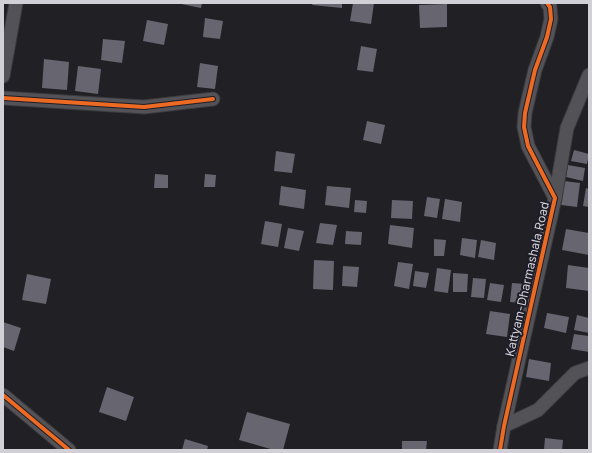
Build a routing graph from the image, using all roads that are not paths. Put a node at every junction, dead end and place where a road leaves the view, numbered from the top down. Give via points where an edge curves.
1 (16, 3) edge
2 (547, 3) edge
3 (589, 74) edge
4 (3, 76) edge
5 (3, 98) edge
6 (213, 99) dead end
7 (555, 198) junction
8 (589, 368) edge
9 (3, 395) edge
10 (504, 426) junction
11 (69, 450) edge
12 (500, 450) edge

1 - 4 street
2 - 7 street, Kattyam-Dharmashala Road via 551,19 535,70 524,127 528,146
3 - 7 street via 567,128
5 - 6 street via 144,107
7 - 10 street, Kattyam-Dharmashala Road
8 - 10 street via 575,373 538,410
9 - 11 street
10 - 12 street, Kattyam-Dharmashala Road

